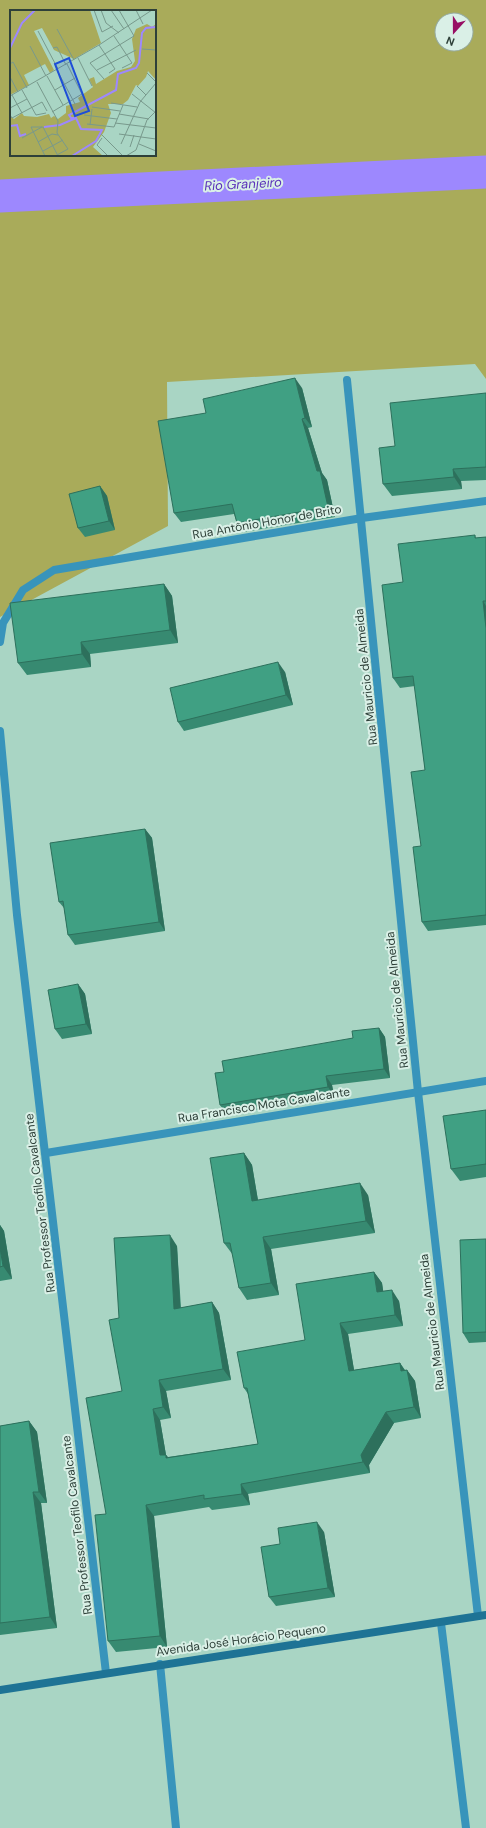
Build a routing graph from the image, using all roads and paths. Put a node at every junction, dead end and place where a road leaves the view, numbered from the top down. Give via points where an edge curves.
1 (347, 380) dead end
2 (486, 501) edge
3 (362, 518) junction
4 (0, 642) edge
5 (0, 731) edge
6 (486, 1081) edge
7 (418, 1092) junction
8 (46, 1153) junction
9 (482, 1615) edge
10 (441, 1623) junction
11 (160, 1664) junction
12 (106, 1673) junction
13 (0, 1690) edge
14 (176, 1828) edge
15 (466, 1828) edge

1 - 3 street, Rua Mauricio de Almeida
2 - 3 street, Rua Antônio Honor de Brito
3 - 4 street, Rua Antônio Honor de Brito via 54,570 24,590 3,624
3 - 7 street, Rua Mauricio de Almeida
5 - 8 street, Rua Professor Teofilo Cavalcante via 17,915
6 - 7 street, Rua Francisco Mota Cavalcante
7 - 8 street, Rua Francisco Mota Cavalcante
7 - 9 street, Rua Mauricio de Almeida
8 - 12 street, Rua Professor Teofilo Cavalcante
9 - 10 street, Avenida José Horácio Pequeno
10 - 11 street, Avenida José Horácio Pequeno
10 - 15 street
11 - 12 street, Avenida José Horácio Pequeno
11 - 14 street
12 - 13 street, Avenida José Horácio Pequeno

